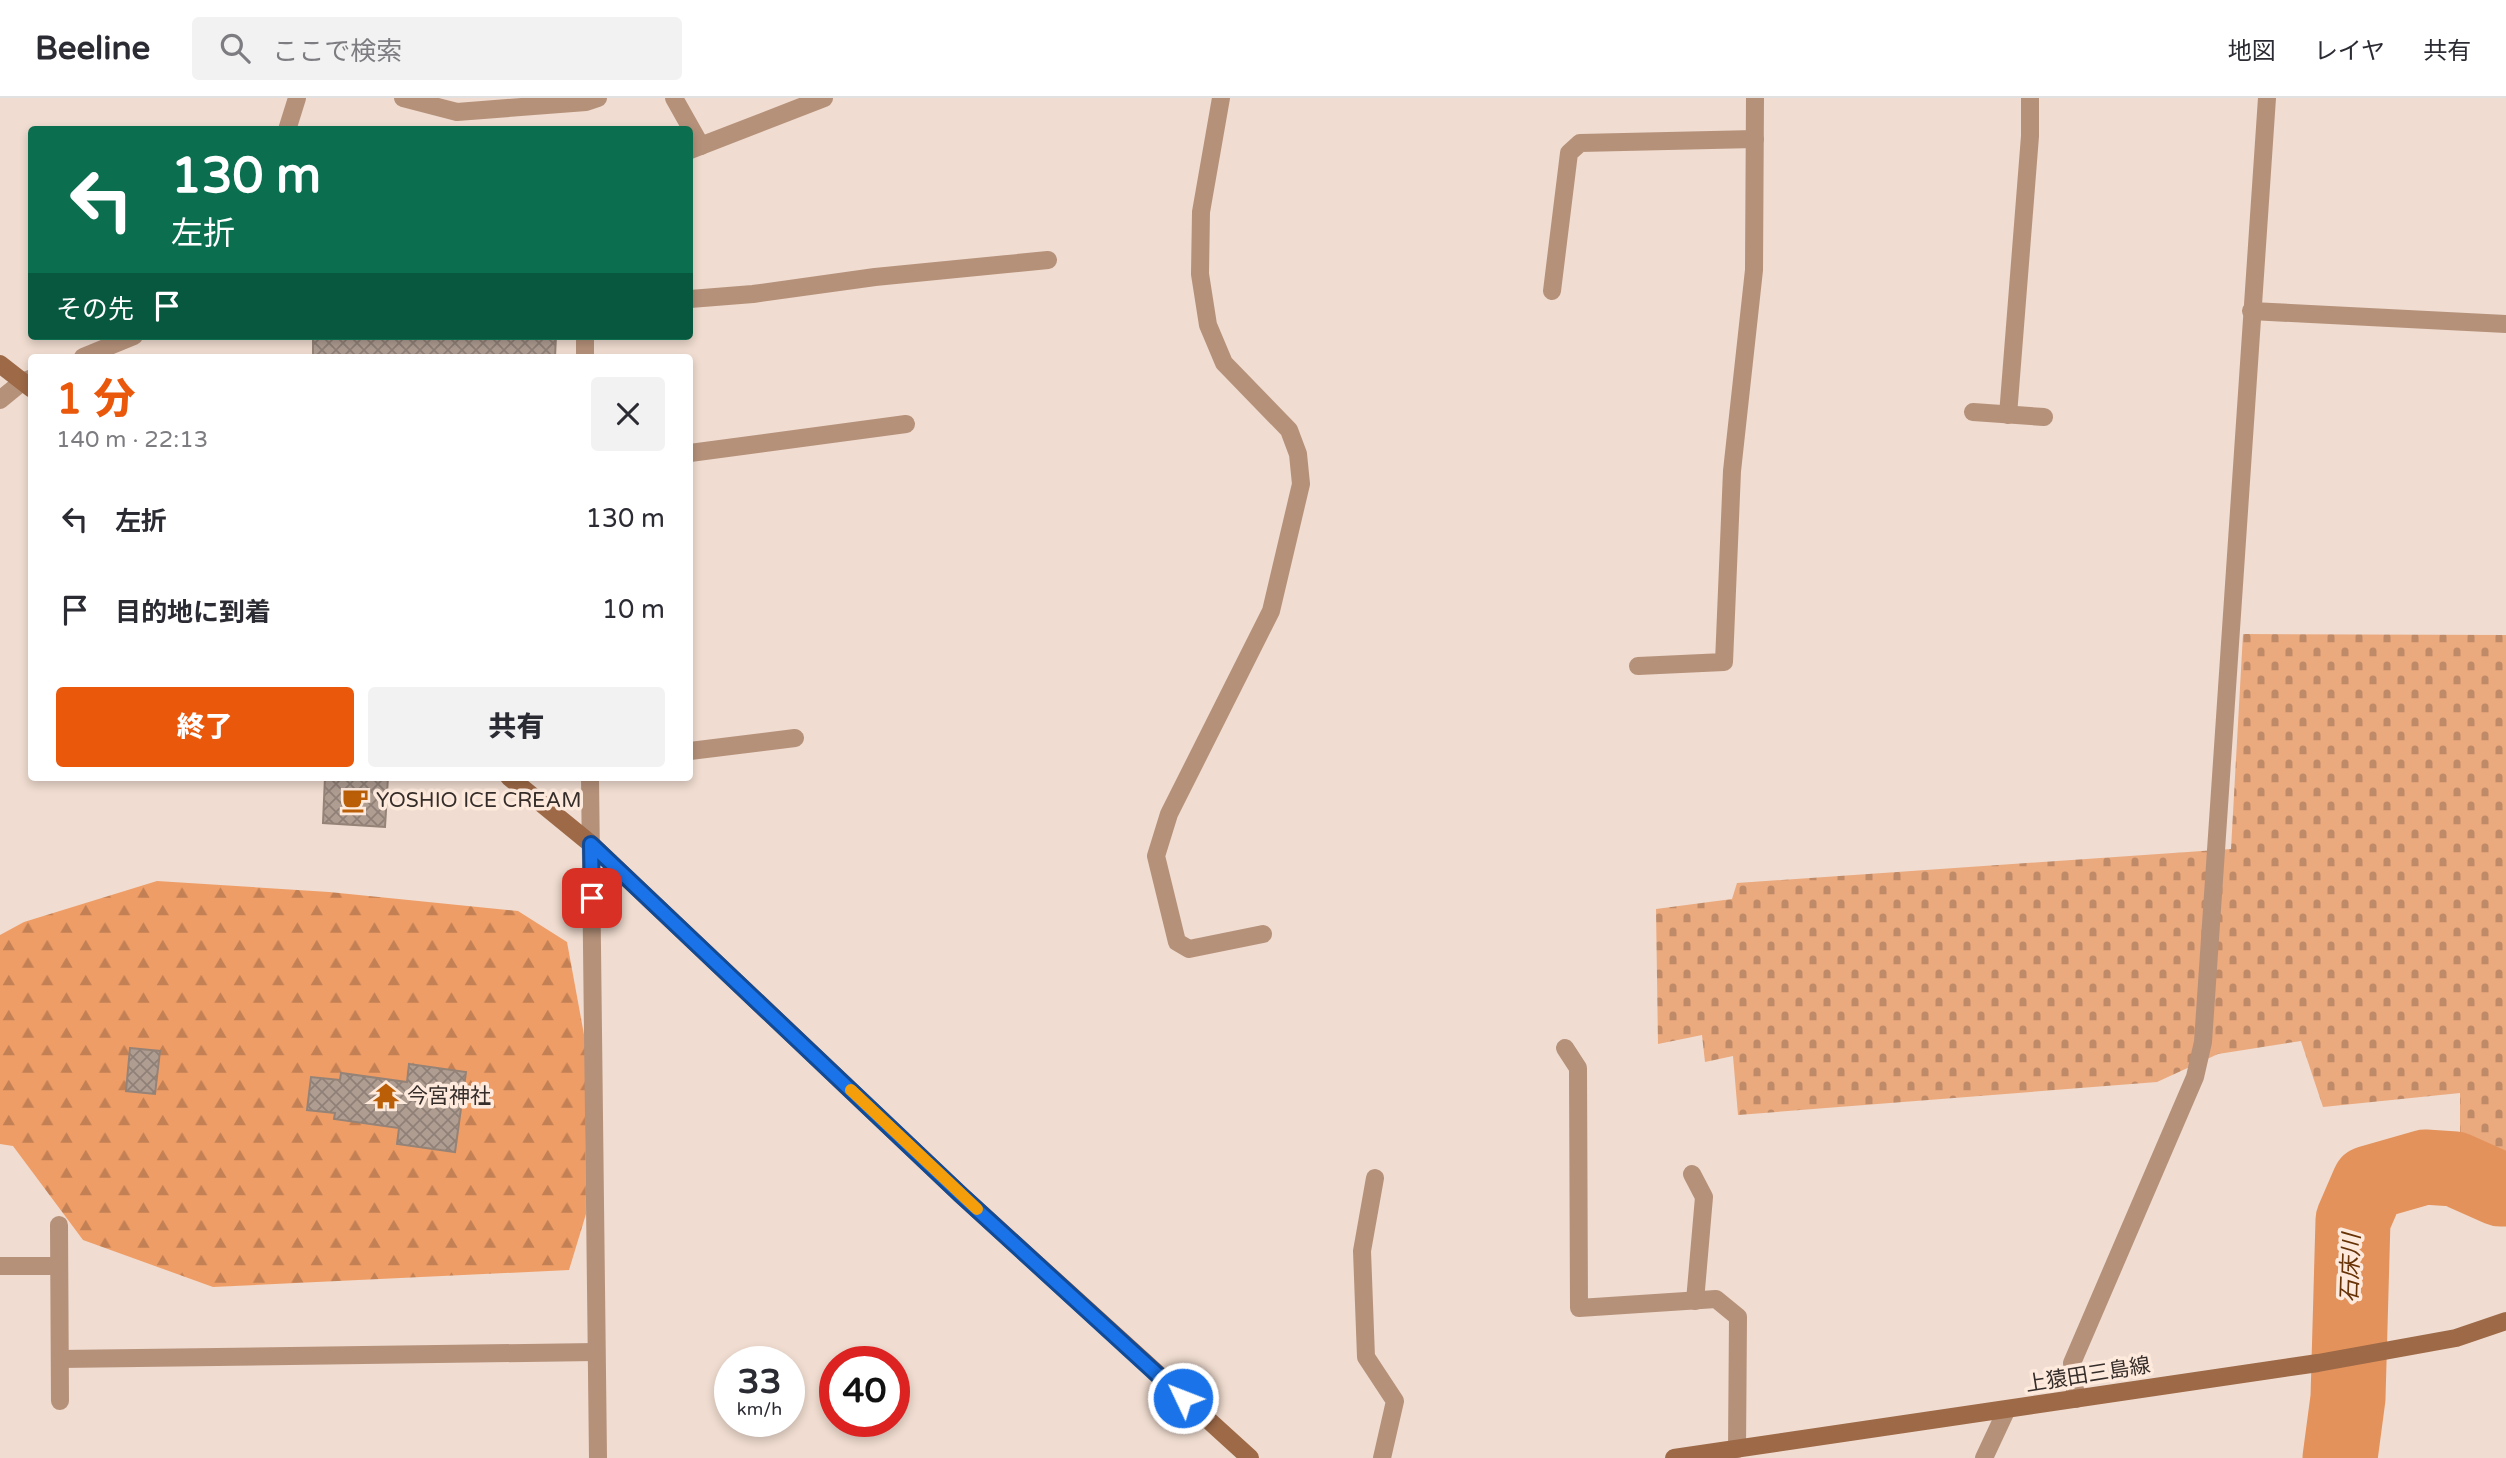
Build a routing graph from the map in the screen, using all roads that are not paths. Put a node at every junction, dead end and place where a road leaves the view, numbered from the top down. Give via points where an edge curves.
1 (297, 98) edge
2 (403, 98) edge
3 (598, 98) edge
4 (674, 98) edge
5 (824, 98) edge
6 (1221, 98) edge
7 (1755, 98) edge
8 (2030, 98) edge
9 (2267, 98) edge
10 (289, 126) edge
11 (686, 126) edge
12 (1755, 139) junction
13 (695, 148) edge
14 (1048, 260) dead end
15 (1552, 291) dead end
16 (693, 299) edge
17 (2251, 311) junction
18 (2506, 324) edge
19 (124, 340) edge
20 (90, 354) edge
21 (0, 364) edge
22 (28, 383) edge
23 (0, 400) edge
24 (1973, 412) dead end
25 (2008, 415) junction
26 (2044, 417) dead end
27 (906, 424) dead end
28 (693, 453) edge
29 (1638, 666) dead end
30 (795, 737) dead end
31 (693, 751) edge
32 (514, 781) edge
33 (590, 781) edge
34 (591, 844) junction
35 (1263, 934) dead end
36 (1565, 1048) dead end
37 (1692, 1174) dead end
38 (1375, 1178) dead end
39 (59, 1225) dead end
40 (0, 1266) edge
41 (58, 1266) junction
42 (1695, 1301) junction
43 (2506, 1321) edge
44 (596, 1352) junction
45 (60, 1359) junction
46 (2076, 1398) junction
47 (60, 1401) dead end
48 (2006, 1411) junction
49 (1737, 1449) junction
50 (598, 1458) edge
51 (1250, 1458) edge
52 (1382, 1458) edge
53 (1674, 1458) edge
54 (1984, 1458) edge

1 - 10 street
2 - 3 street via 457,112
4 - 11 street
5 - 13 street
6 - 35 street via 1201,212 1200,274 1208,325 1224,363 1289,430 1298,454 1301,484 1271,611 1169,814 1156,856 1177,942 1189,949
7 - 12 street
8 - 25 street
9 - 17 street
12 - 15 street via 1580,143 1569,153
12 - 29 street via 1754,270 1731,471 1724,662
14 - 16 street
17 - 18 street
17 - 46 street via 2203,1042 2194,1077 2071,1363
19 - 20 street
21 - 22 street
22 - 23 street
24 - 25 street
25 - 26 street
27 - 28 street
30 - 31 street
32 - 34 street
33 - 34 street
34 - 44 street
34 - 51 street via 961,1195
36 - 42 street via 1578,1068 1579,1308
37 - 42 street via 1704,1197
38 - 52 street via 1362,1251 1366,1357 1395,1401
39 - 41 street
40 - 41 street
41 - 45 street
42 - 49 street via 1716,1299 1738,1317
43 - 46 street, 上猿田三島線 via 2456,1338 2318,1363
44 - 45 street
44 - 50 street
45 - 47 street
46 - 48 street, 上猿田三島線
48 - 49 street, 上猿田三島線
48 - 54 street
49 - 53 street, 上猿田三島線

